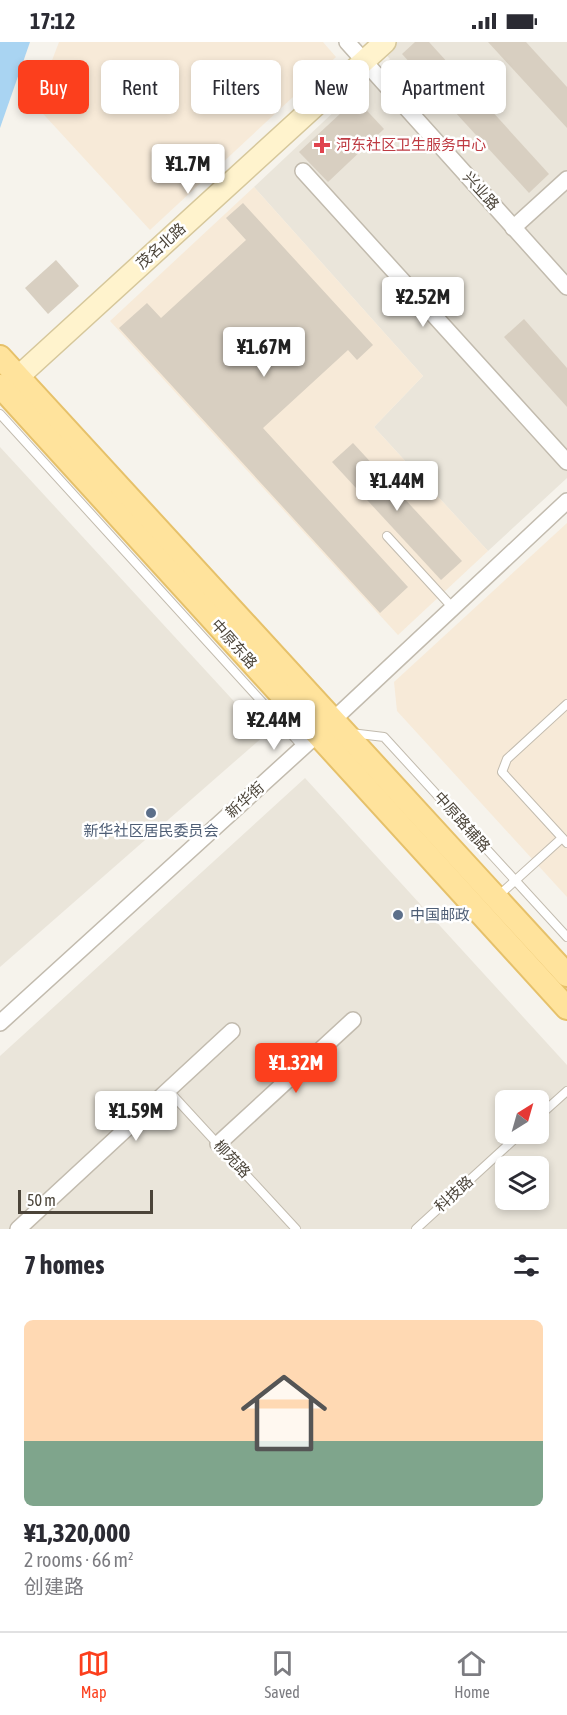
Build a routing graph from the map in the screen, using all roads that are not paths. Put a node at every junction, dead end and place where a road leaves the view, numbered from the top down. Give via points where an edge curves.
1 (346, 42) edge
2 (385, 42) edge
3 (363, 60) edge
4 (365, 60) edge
5 (369, 67) edge
6 (305, 114) edge
7 (303, 171) dead end
8 (567, 179) edge
9 (513, 228) junction
10 (567, 287) edge
11 (0, 357) edge
12 (9, 381) edge
13 (0, 414) edge
14 (567, 462) edge
15 (567, 501) edge
16 (387, 536) dead end
17 (453, 608) junction
18 (567, 704) edge
19 (324, 733) junction
20 (565, 840) edge
21 (515, 880) junction
22 (496, 898) junction
23 (567, 937) edge
24 (567, 975) edge
25 (567, 1008) edge
26 (353, 1020) dead end
27 (0, 1023) edge
28 (232, 1030) dead end
29 (168, 1090) junction
30 (567, 1091) edge
31 (549, 1107) edge
32 (218, 1144) junction
33 (509, 1144) edge
34 (18, 1229) edge
35 (296, 1229) edge
36 (416, 1229) edge

1 - 3 street, 兴业路
2 - 4 street, 茂名北路
5 - 9 street, 兴业路
6 - 12 street, 茂名北路
7 - 14 street
8 - 9 street
9 - 10 street, 兴业路
11 - 12 main road, 中原东路
12 - 19 main road, 中原东路
13 - 19 lane
15 - 17 street, 新华街
16 - 17 lane
17 - 19 street, 新华街
18 - 20 lane via 507,759 502,772
19 - 21 lane, 中原路辅路 via 384,737
19 - 22 main road, 中原东路
19 - 25 main road, 中原东路
19 - 27 street, 新华街
20 - 21 lane
21 - 22 lane
21 - 23 lane, 中原路辅路
22 - 24 main road, 中原东路
26 - 32 street
28 - 29 street
29 - 32 lane, 柳苑路
29 - 34 street
30 - 31 lane
32 - 35 lane, 柳苑路
33 - 36 lane, 科技路

